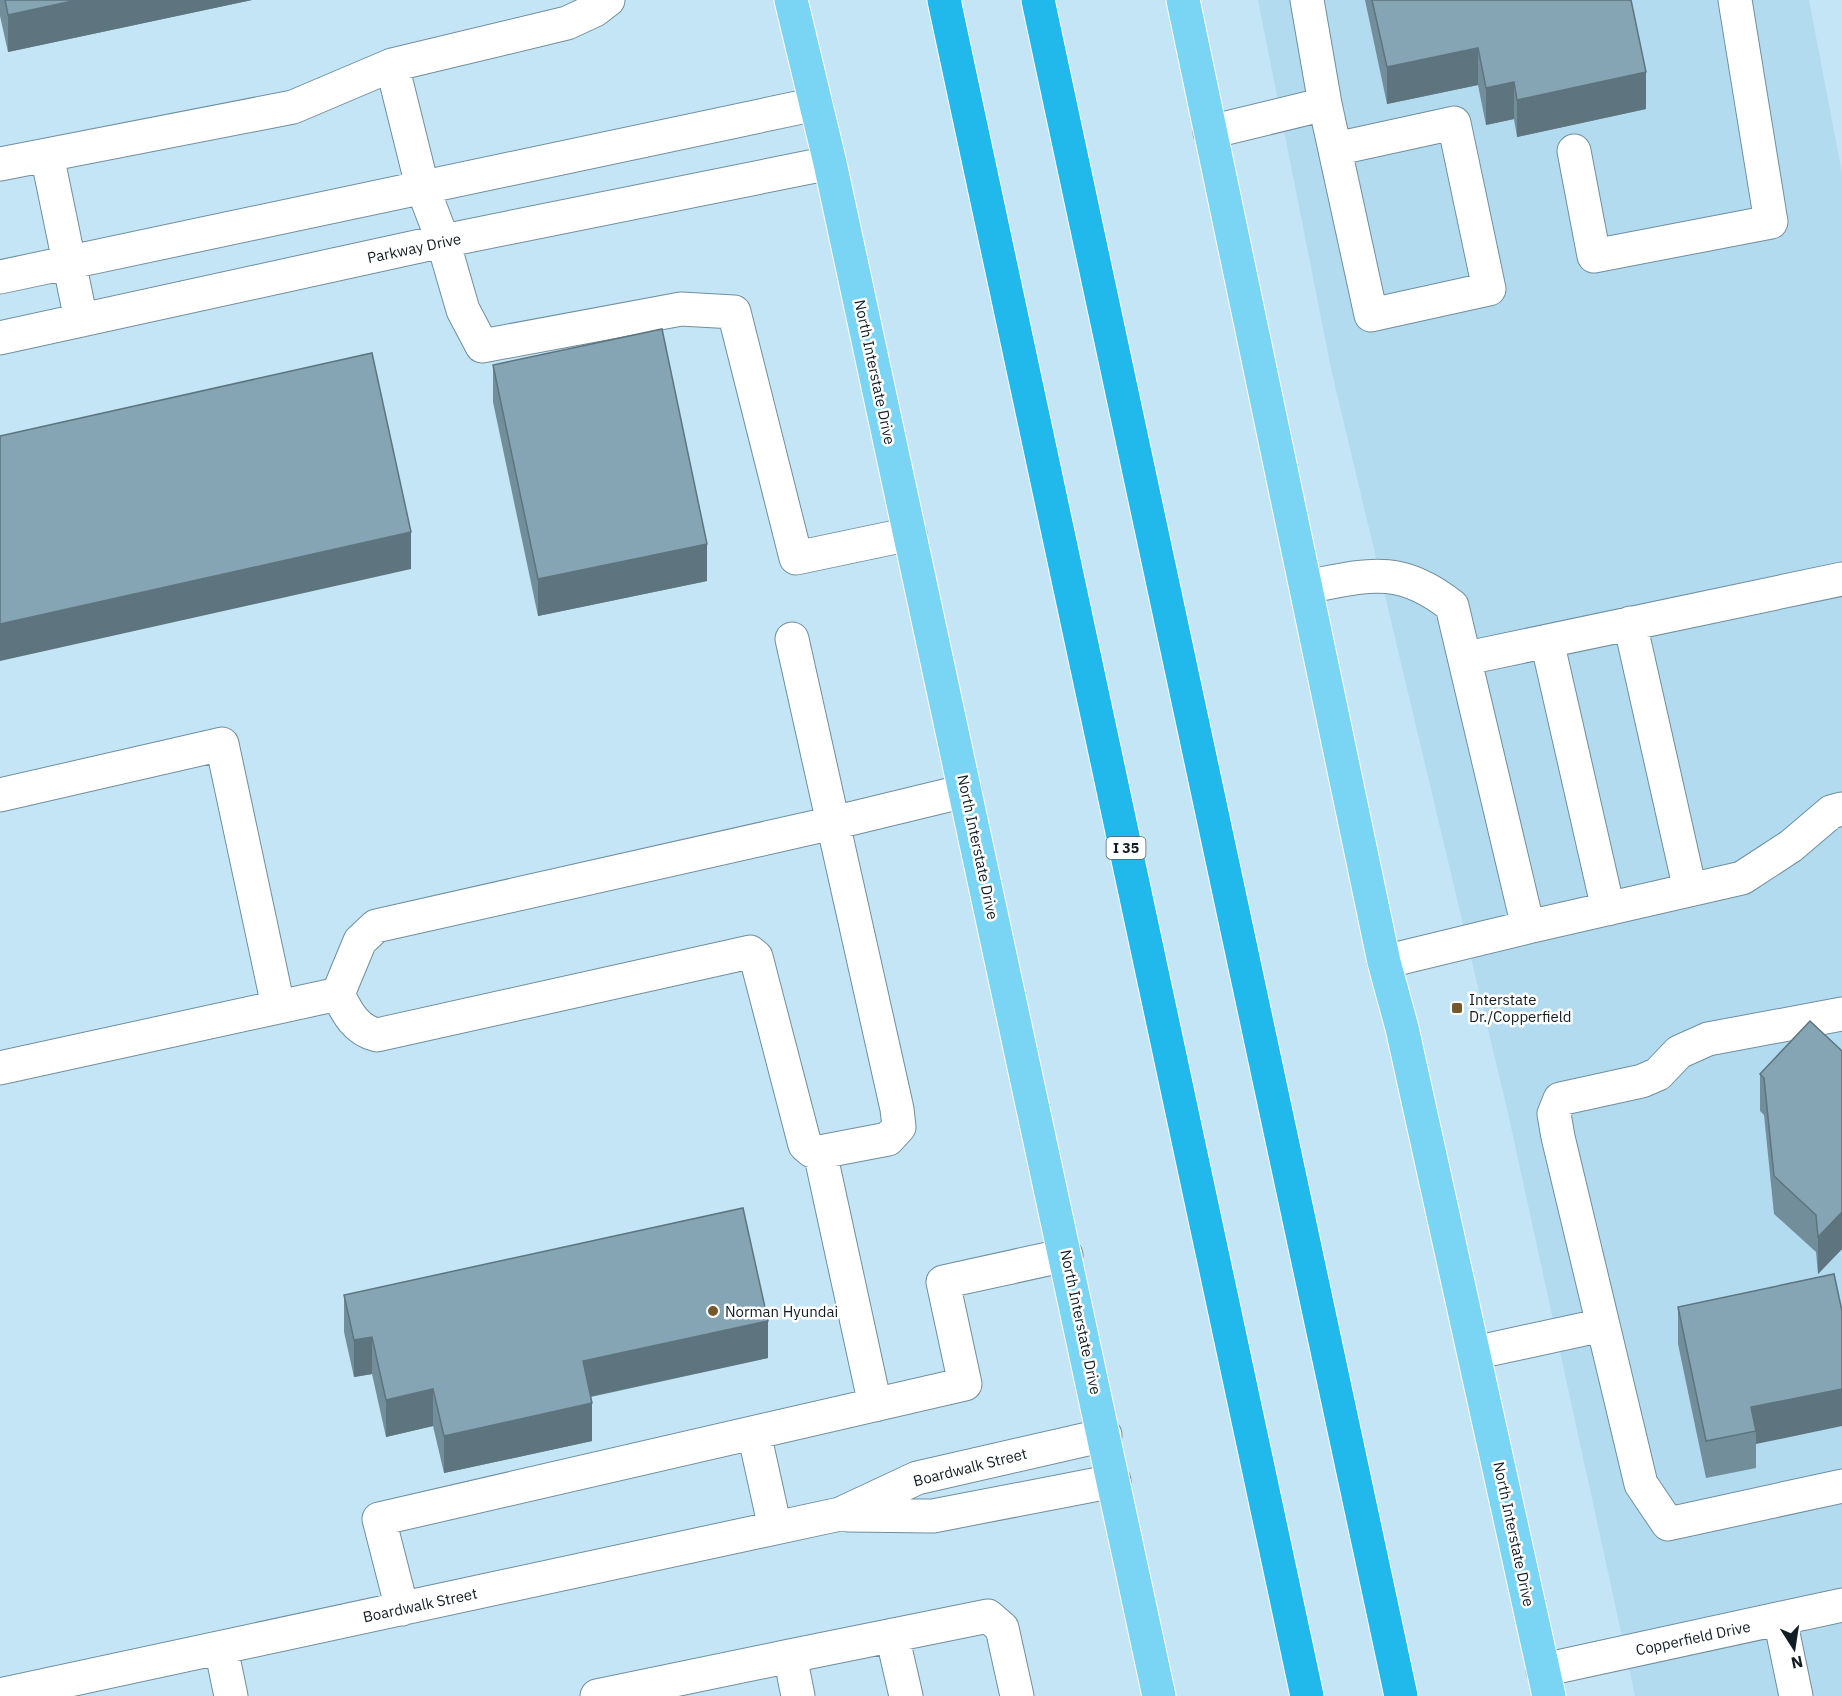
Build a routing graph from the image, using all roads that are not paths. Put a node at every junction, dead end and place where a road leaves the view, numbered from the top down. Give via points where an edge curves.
1 (608, 0) edge
2 (791, 0) edge
3 (944, 0) edge
4 (1038, 0) edge
5 (1183, 0) edge
6 (1307, 0) edge
7 (1736, 0) edge
8 (392, 65) junction
9 (816, 104) junction
10 (1325, 104) junction
11 (1210, 132) junction
12 (1335, 149) junction
13 (1574, 151) dead end
14 (46, 155) junction
15 (830, 163) junction
16 (0, 164) edge
17 (422, 186) junction
18 (443, 241) junction
19 (68, 262) junction
20 (0, 277) edge
21 (81, 320) junction
22 (0, 338) edge
23 (910, 534) junction
24 (1842, 579) edge
25 (1306, 587) junction
26 (1630, 623) junction
27 (792, 639) dead end
28 (1547, 641) junction
29 (1467, 658) junction
30 (965, 791) junction
31 (0, 795) edge
32 (1842, 809) edge
33 (833, 823) junction
34 (1690, 890) junction
35 (1608, 909) junction
36 (1528, 927) junction
37 (1384, 962) junction
38 (338, 994) junction
39 (278, 1006) junction
40 (1842, 1014) edge
41 (0, 1068) edge
42 (820, 1152) junction
43 (1066, 1256) junction
44 (1603, 1325) junction
45 (1474, 1353) junction
46 (875, 1405) junction
47 (754, 1433) junction
48 (1105, 1435) junction
49 (1114, 1480) junction
50 (1842, 1486) edge
51 (840, 1514) junction
52 (775, 1528) junction
53 (1842, 1605) edge
54 (402, 1609) junction
55 (1780, 1619) junction
56 (892, 1635) junction
57 (221, 1648) junction
58 (790, 1656) junction
59 (1546, 1683) edge
60 (0, 1695) edge
61 (231, 1696) edge
62 (597, 1696) edge
63 (798, 1696) edge
64 (906, 1696) edge
65 (1017, 1696) edge
66 (1159, 1696) edge
67 (1307, 1696) edge
68 (1401, 1696) edge
69 (1796, 1696) edge

1 - 8 street via 567,23
2 - 9 main road, North Interstate Drive
3 - 67 highway, I 35
4 - 68 highway
5 - 11 main road, North Interstate Drive
6 - 10 street
7 - 13 street via 1771,222 1593,256
8 - 14 street via 293,108
8 - 17 street
9 - 15 main road, North Interstate Drive
9 - 17 street
10 - 11 street
10 - 12 street
11 - 25 main road, North Interstate Drive
12 - 12 street via 1371,315 1489,289 1454,123
14 - 16 street
14 - 19 street
15 - 18 street, Parkway Drive
15 - 23 main road, North Interstate Drive
17 - 18 street
17 - 19 street
18 - 21 street, Parkway Drive
18 - 23 street via 463,310 482,346 681,309 734,312 796,558
19 - 20 street
19 - 21 street
21 - 22 street, Parkway Drive
23 - 30 main road, North Interstate Drive
24 - 26 street
25 - 29 street via 1357,577 1388,576 1428,587 1452,606
25 - 37 main road, North Interstate Drive
26 - 28 street
26 - 34 street
27 - 33 street
28 - 29 street
28 - 35 street
29 - 36 street
30 - 33 street
30 - 43 main road, North Interstate Drive
31 - 39 street via 222,744
32 - 34 street via 1831,812 1791,846 1743,878
33 - 38 street via 376,926 360,941
33 - 42 street via 899,1127 888,1139
34 - 35 street
35 - 36 street
36 - 37 street
37 - 45 main road, North Interstate Drive
38 - 39 street
38 - 42 street via 364,1032 377,1035 750,952 756,957 805,1145
39 - 41 street
40 - 44 street via 1708,1039 1679,1052 1658,1074 1642,1081 1560,1099 1554,1114 1558,1137
42 - 46 street
43 - 46 street via 943,1282 965,1384
43 - 48 main road, North Interstate Drive
44 - 45 street
44 - 50 street via 1641,1484 1668,1524
45 - 59 main road, North Interstate Drive
46 - 47 street
47 - 52 street
47 - 54 street via 379,1519
48 - 49 main road, North Interstate Drive
48 - 51 street, Boardwalk Street via 918,1478
49 - 51 street, Boardwalk Street via 933,1516
49 - 66 main road, North Interstate Drive
51 - 52 street, Boardwalk Street
52 - 54 street, Boardwalk Street
53 - 55 street, Copperfield Drive
54 - 57 street, Boardwalk Street
55 - 59 street, Copperfield Drive
55 - 69 street
56 - 58 street
56 - 64 street
56 - 65 street via 988,1616 1002,1628
57 - 60 street, Boardwalk Street
57 - 61 street
58 - 62 street
58 - 63 street

